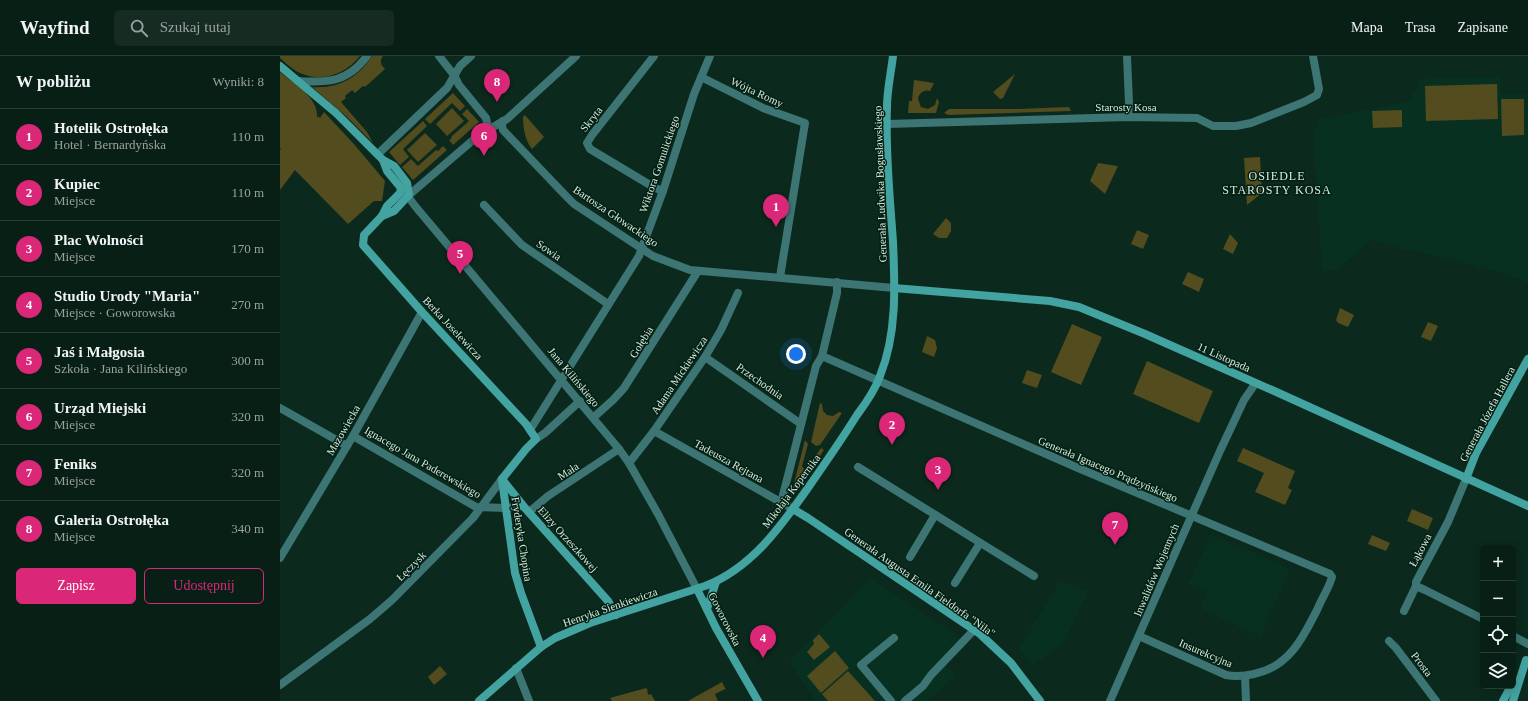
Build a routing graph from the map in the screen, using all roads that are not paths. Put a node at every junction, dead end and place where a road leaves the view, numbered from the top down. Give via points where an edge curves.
1 (367, 56) edge
2 (438, 56) edge
3 (471, 56) edge
4 (576, 56) edge
5 (654, 56) edge
6 (710, 56) edge
7 (893, 56) edge
8 (1127, 56) edge
9 (1313, 56) edge
10 (283, 69) edge
11 (454, 75) junction
12 (701, 77) junction
13 (298, 81) junction
14 (1128, 117) junction
15 (503, 121) junction
16 (887, 124) junction
17 (485, 131) junction
18 (380, 157) junction
19 (401, 188) junction
20 (663, 191) junction
21 (409, 195) junction
22 (484, 206) dead end
23 (382, 216) junction
24 (642, 249) junction
25 (698, 271) junction
26 (780, 277) junction
27 (837, 282) junction
28 (894, 288) junction
29 (738, 293) dead end
30 (608, 304) junction
31 (422, 312) junction
32 (822, 356) junction
33 (705, 357) junction
34 (1528, 359) edge
35 (1525, 372) edge
36 (561, 379) junction
37 (878, 381) junction
38 (1255, 384) junction
39 (580, 402) junction
40 (280, 408) edge
41 (594, 417) junction
42 (801, 424) junction
43 (530, 430) junction
44 (654, 431) junction
45 (353, 436) junction
46 (536, 439) junction
47 (347, 446) junction
48 (619, 449) junction
49 (629, 463) junction
50 (858, 467) dead end
51 (502, 479) junction
52 (1466, 479) junction
53 (781, 503) junction
54 (1528, 506) edge
55 (482, 507) junction
56 (506, 508) junction
57 (526, 509) junction
58 (793, 510) junction
59 (936, 515) junction
60 (1191, 515) junction
61 (980, 543) junction
62 (910, 557) dead end
63 (280, 558) edge
64 (1330, 574) joint
65 (1034, 576) dead end
66 (716, 582) junction
67 (955, 584) dead end
68 (1416, 586) junction
69 (698, 589) junction
70 (707, 609) junction
71 (1404, 611) dead end
72 (616, 614) junction
73 (1480, 618) edge
74 (974, 630) junction
75 (1139, 636) junction
76 (894, 638) dead end
77 (1516, 638) edge
78 (1389, 641) dead end
79 (1528, 644) edge
80 (541, 647) junction
81 (1527, 659) edge
82 (516, 668) junction
83 (1245, 676) junction
84 (1516, 677) edge
85 (280, 685) edge
86 (1509, 689) edge
87 (480, 701) edge
88 (530, 701) edge
89 (758, 701) edge
90 (891, 701) edge
91 (905, 701) edge
92 (1040, 701) edge
93 (1110, 701) edge
94 (1246, 701) edge
95 (1436, 701) edge
96 (1503, 701) edge
97 (1513, 701) edge

1 - 13 street via 355,70 336,80
2 - 11 street
3 - 11 street
4 - 15 street
5 - 20 street, Skryta via 587,143 590,149
6 - 12 street, Wiktora Gomulickiego
7 - 16 street, Generała Ludwika Bogusławskiego
8 - 14 street
9 - 14 street, Starosty Kosa via 1319,89 1317,95 1251,123 1213,126 1197,118
10 - 13 street
11 - 17 street via 486,118
11 - 18 street via 447,88
12 - 20 street, Wiktora Gomulickiego
12 - 26 street, Wójta Romy via 758,106 805,123
13 - 18 street via 336,113
14 - 16 street, Starosty Kosa
15 - 17 street
15 - 24 street, Bartosza Głowackiego via 503,130 574,204
16 - 28 street, Generała Ludwika Bogusławskiego
17 - 21 street
18 - 19 street via 387,171
18 - 21 street via 394,166 408,183
19 - 21 street, Jana Kilińskiego
19 - 23 street
20 - 24 street, Wiktora Gomulickiego
21 - 23 street via 394,211
21 - 36 street, Jana Kilińskiego via 415,206
22 - 30 street, Sowia via 522,245
23 - 31 street, Berka Joselewicza via 366,232 363,245
24 - 25 street, Bartosza Głowackiego via 670,263
24 - 30 street, Wiktora Gomulickiego
25 - 26 street, Bartosza Głowackiego
25 - 41 street, Gołębia via 624,388
26 - 27 street, Bartosza Głowackiego
27 - 28 street, Bartosza Głowackiego
27 - 32 street, Mikołaja Kopernika via 837,293
28 - 37 street, Mikołaja Kopernika via 890,345
28 - 38 street, 11 Listopada via 1046,300 1073,305 1145,334
29 - 33 street, Adama Mickiewicza
30 - 36 street, Wiktora Gomulickiego
31 - 43 street, Berka Joselewicza
31 - 45 street, Mazowiecka
32 - 37 street
32 - 42 street, Mikołaja Kopernika via 817,363
33 - 42 street, Przechodnia
33 - 44 street, Adama Mickiewicza
34 - 35 street, Generała Józefa Hallera
35 - 52 street, Generała Józefa Hallera via 1476,453
36 - 39 street, Jana Kilińskiego
36 - 43 street, Wiktora Gomulickiego
37 - 58 street, Mikołaja Kopernika
37 - 60 street, Generała Ignacego Prądzyńskiego
38 - 52 street, 11 Listopada
38 - 60 street, Inwalidów Wojennych via 1244,400
39 - 41 street, Jana Kilińskiego
39 - 46 street
40 - 47 street
41 - 48 street, Jana Kilińskiego
42 - 53 street, Mikołaja Kopernika
43 - 46 street, Berka Joselewicza
44 - 49 street, Adama Mickiewicza
44 - 53 street, Tadeusza Rejtana
45 - 47 street, Mazowiecka
45 - 55 street, Ignacego Jana Paderewskiego via 476,506
46 - 51 street, Łęczysk
47 - 63 street, Mazowiecka
48 - 49 street, Jana Kilińskiego
48 - 57 street, Mała
49 - 69 street, Jana Kilińskiego
50 - 59 street
51 - 55 street, Łęczysk
51 - 56 street, Fryderyka Chopina
51 - 57 street, Elizy Orzeszkowej
52 - 54 street, 11 Listopada
52 - 68 street, Łąkowa
53 - 58 street, Tadeusza Rejtana
55 - 56 street
55 - 85 street, Łęczysk via 384,608
56 - 57 street
56 - 80 street, Fryderyka Chopina via 516,577
57 - 72 street, Elizy Orzeszkowej via 608,601
58 - 66 street, Mikołaja Kopernika via 752,556
58 - 74 street, Generała Augusta Emila Fieldorfa "Nila"
59 - 61 street
59 - 62 street
60 - 64 street, Generała Ignacego Prądzyńskiego
60 - 75 street, Inwalidów Wojennych
61 - 65 street
61 - 67 street
64 - 83 street, Insurekcyjna via 1331,581 1295,650 1270,669
66 - 69 street, Mikołaja Kopernika
66 - 70 street
68 - 71 street, Łąkowa
68 - 73 street
69 - 70 street, Goworowska
69 - 72 street, Henryka Sienkiewicza
70 - 89 street, Goworowska
72 - 80 street, Henryka Sienkiewicza via 577,628
74 - 91 street via 923,686
74 - 92 street, Generała Augusta Emila Fieldorfa "Nila" via 1011,663
75 - 83 street, Insurekcyjna via 1226,675
75 - 93 street, Inwalidów Wojennych
76 - 90 street via 861,665
77 - 79 street
78 - 95 street, Prosta
80 - 82 street, Henryka Sienkiewicza
81 - 84 street
81 - 97 street
82 - 87 street, Henryka Sienkiewicza
82 - 88 street
83 - 94 street
86 - 96 street

